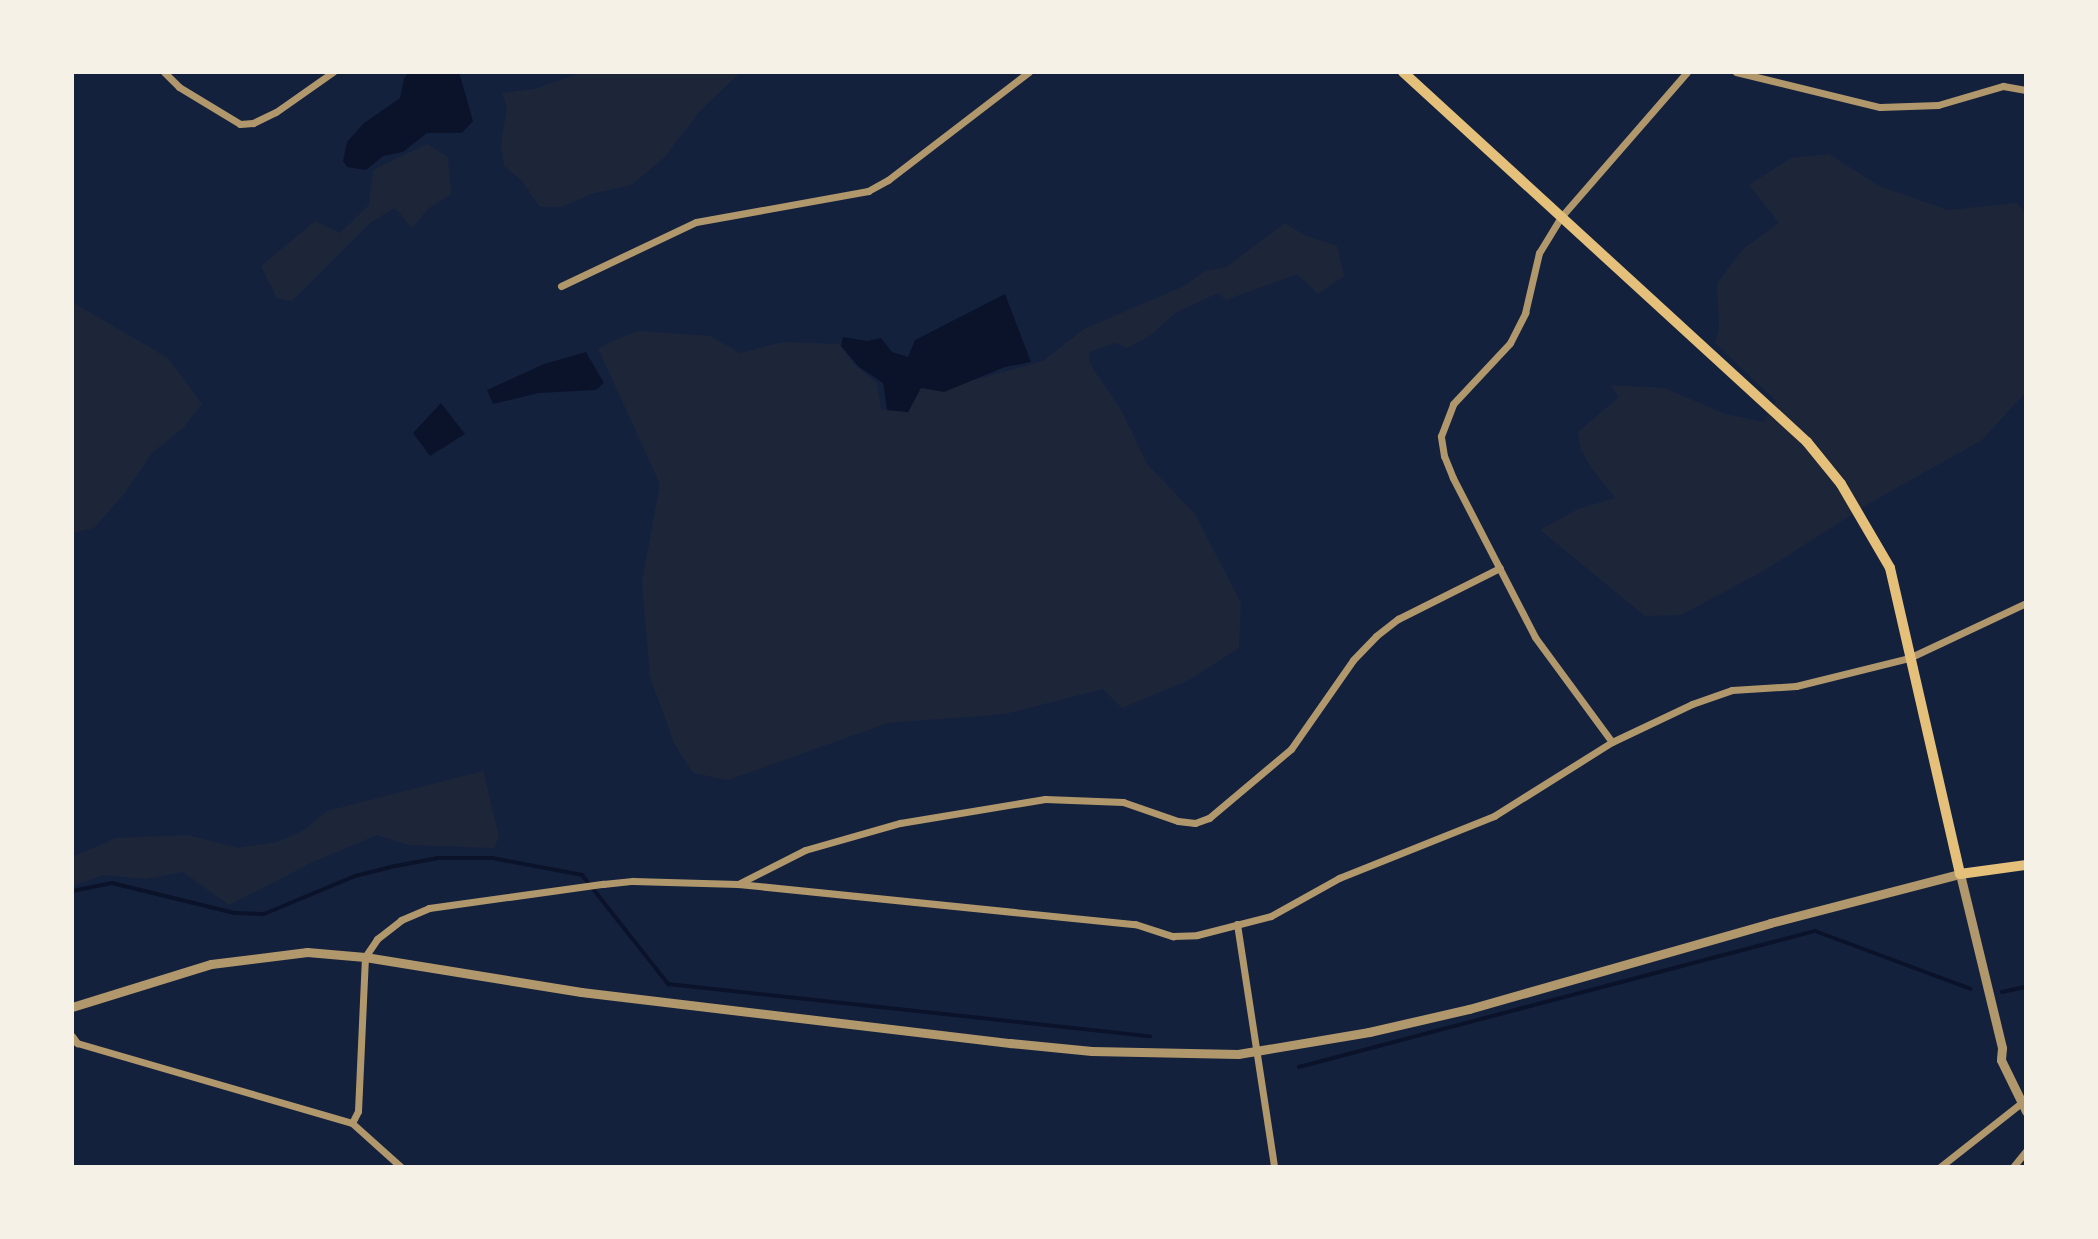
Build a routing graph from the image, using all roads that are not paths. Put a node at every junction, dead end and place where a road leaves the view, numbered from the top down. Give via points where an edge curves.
1 (164, 72) edge
2 (333, 72) edge
3 (1029, 72) edge
4 (1403, 72) edge
5 (1687, 72) edge
6 (1736, 72) edge
7 (2026, 90) edge
8 (1561, 217) junction
9 (561, 286) dead end
10 (1500, 568) junction
11 (2026, 603) edge
12 (1909, 658) junction
13 (1612, 742) junction
14 (2026, 865) edge
15 (1960, 874) junction
16 (738, 884) junction
17 (1237, 924) junction
18 (365, 957) junction
19 (72, 1007) edge
20 (72, 1036) edge
21 (1257, 1052) junction
22 (2023, 1107) edge
23 (352, 1123) junction
24 (2026, 1151) edge
25 (401, 1167) edge
26 (1274, 1167) edge
27 (1940, 1167) edge
28 (2013, 1167) edge

1 - 2 street via 240,124 276,112
3 - 9 street via 868,191 696,222
4 - 8 main road
5 - 8 street
6 - 7 street via 1880,107 1938,105 2003,86
8 - 10 street via 1539,253 1525,313 1510,343 1453,404 1441,436 1453,478
8 - 12 main road via 1807,442 1841,484 1890,568
10 - 13 street via 1535,637
10 - 16 street via 1398,619 1376,636 1291,749 1209,818 1195,823 1123,802 1045,799 900,823 805,850
11 - 12 street
12 - 13 street via 1796,686 1732,690
12 - 15 main road
13 - 17 street via 1494,816 1339,878 1271,916
14 - 15 main road
15 - 21 street via 1469,1009
15 - 22 street via 2001,1060
16 - 17 street via 1135,924 1173,936
16 - 18 street via 633,881 429,908 401,920
17 - 21 street
18 - 19 street via 307,952 255,956 211,964
18 - 21 street via 581,992 1010,1043 1170,1054
18 - 23 street via 358,1111
20 - 23 street via 77,1043
21 - 26 street
22 - 27 street
23 - 25 street
24 - 28 street

